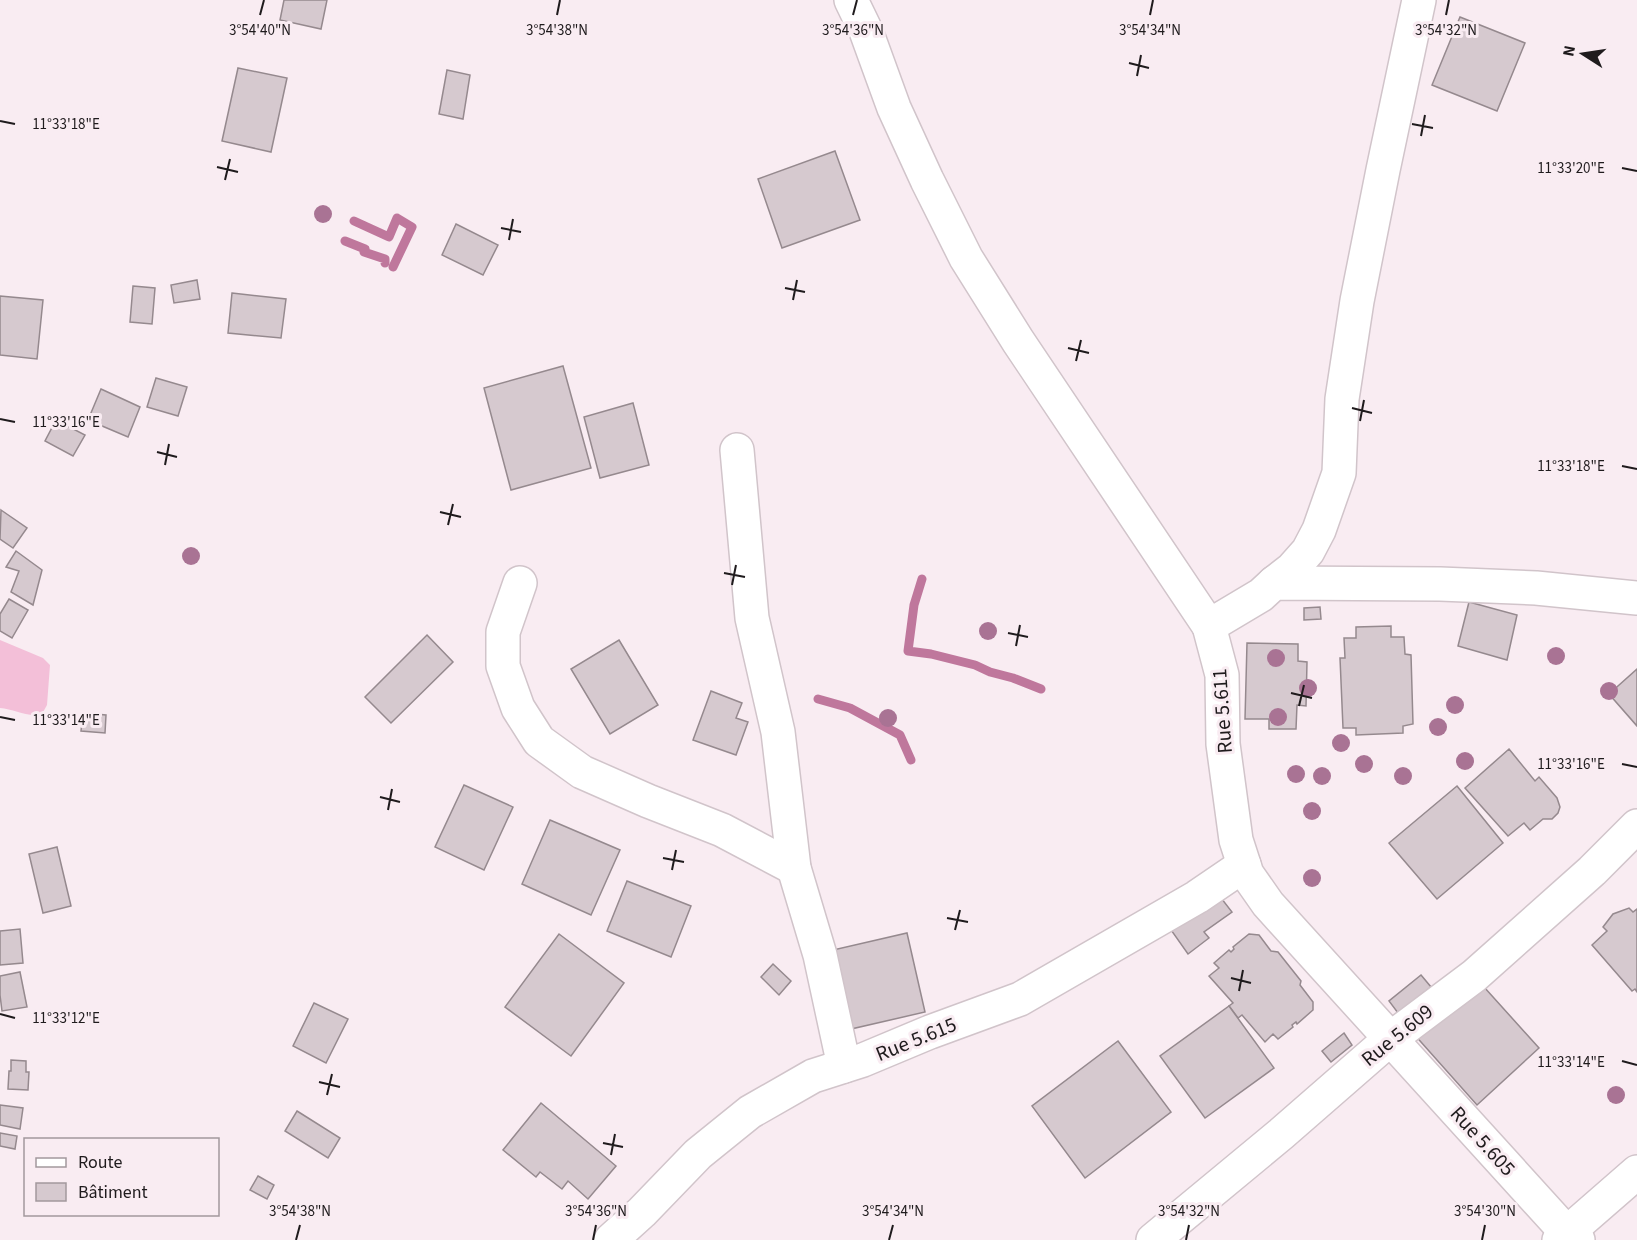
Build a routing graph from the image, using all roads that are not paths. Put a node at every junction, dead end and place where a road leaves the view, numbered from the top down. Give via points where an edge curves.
1 (851, 0) edge
2 (1419, 0) edge
3 (737, 450) dead end
4 (520, 583) dead end
5 (1274, 583) junction
6 (1637, 598) edge
7 (1209, 626) junction
8 (1637, 826) edge
9 (1244, 865) junction
10 (794, 868) junction
11 (1390, 1039) junction
12 (844, 1066) junction
13 (1637, 1172) edge
14 (1568, 1238) edge
15 (611, 1240) edge
16 (1153, 1240) edge

1 - 7 street, Rue 5.611 via 867,31 894,108 966,258
2 - 5 street via 1357,301 1342,399 1339,473 1308,551
3 - 10 street via 752,618 778,732
4 - 10 street via 503,632 503,666 518,708 539,741 582,772 722,830
5 - 6 street via 1472,585
5 - 7 street
7 - 9 street, Rue 5.611 via 1222,675 1223,744 1236,840
8 - 11 street, Rue 5.609 via 1474,976
9 - 11 street, Rue 5.611 via 1268,904
9 - 12 street, Rue 5.615 via 1197,897 1020,999
10 - 12 street via 820,955
11 - 14 street, Rue 5.605
11 - 16 street, Rue 5.609
12 - 15 street, Rue 5.615 via 813,1076 750,1112 698,1154
13 - 14 street

